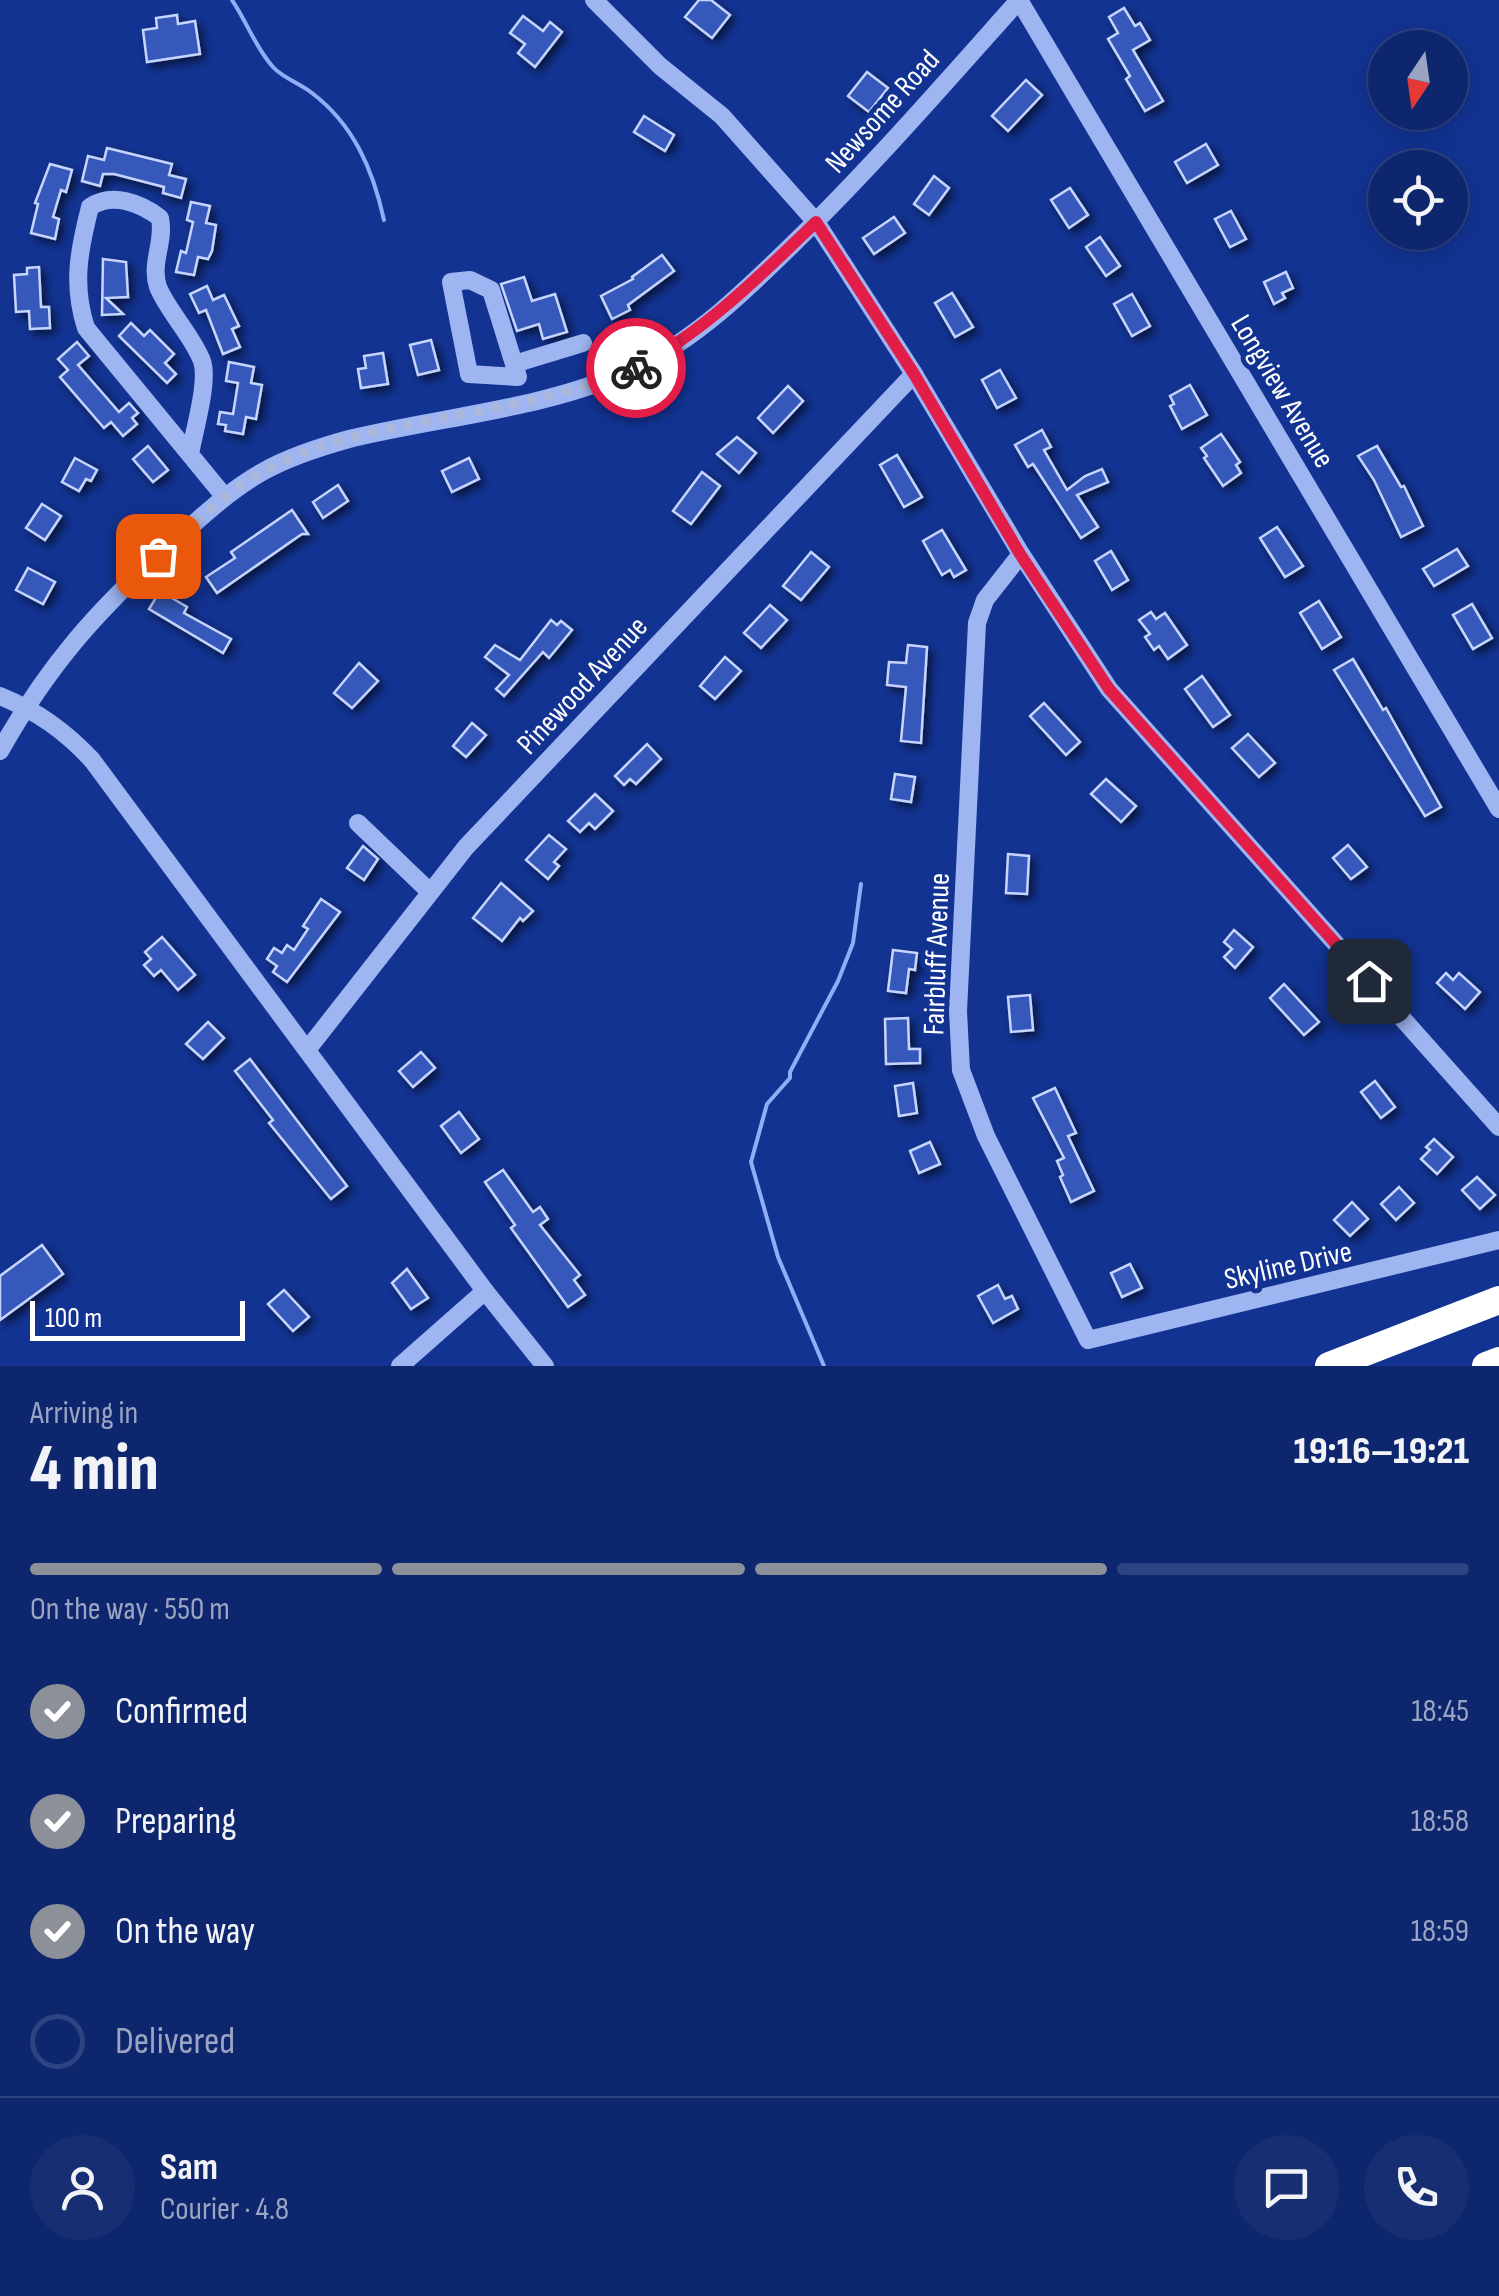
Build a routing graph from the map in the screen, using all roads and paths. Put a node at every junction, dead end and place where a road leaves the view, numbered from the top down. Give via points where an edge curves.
1 (594, 0) edge
2 (1019, 0) edge
3 (816, 222) junction
4 (583, 343) dead end
5 (516, 371) junction
6 (914, 374) junction
7 (525, 402) junction
8 (190, 454) junction
9 (224, 496) junction
10 (1020, 554) junction
11 (0, 696) edge
12 (25, 706) junction
13 (0, 751) edge
14 (1499, 809) edge
15 (358, 823) dead end
16 (430, 892) junction
17 (306, 1050) junction
18 (1499, 1126) edge
19 (1499, 1240) edge
20 (485, 1292) junction
21 (1499, 1300) edge
22 (1088, 1340) joint
23 (1499, 1361) edge
24 (400, 1366) edge
25 (546, 1366) edge
26 (1329, 1366) edge
27 (1486, 1366) edge

1 - 3 street via 722,116
2 - 3 street, Newsome Road
2 - 14 street, Longview Avenue
3 - 6 street
3 - 7 street, Newsome Road via 730,303 666,351 607,380
4 - 5 street
5 - 5 street via 469,374 451,282 470,280 491,290
5 - 7 street
6 - 10 street
6 - 16 street, Pinewood Avenue
7 - 9 street, Newsome Road via 314,449
8 - 8 street via 86,328 77,257 90,207 100,200 118,199 160,218 158,286 203,363
8 - 9 street
9 - 12 street, Newsome Road via 98,613
10 - 18 street via 1109,689
10 - 22 street, Fairbluff Avenue via 984,600 978,623 958,1012 961,1070 986,1136
11 - 12 street
12 - 13 street, Newsome Road
12 - 17 street via 92,760
15 - 16 street
16 - 17 street, Pinewood Avenue
17 - 20 street
19 - 22 street, Skyline Drive
20 - 24 street
20 - 25 street
21 - 26 highway
23 - 27 highway

